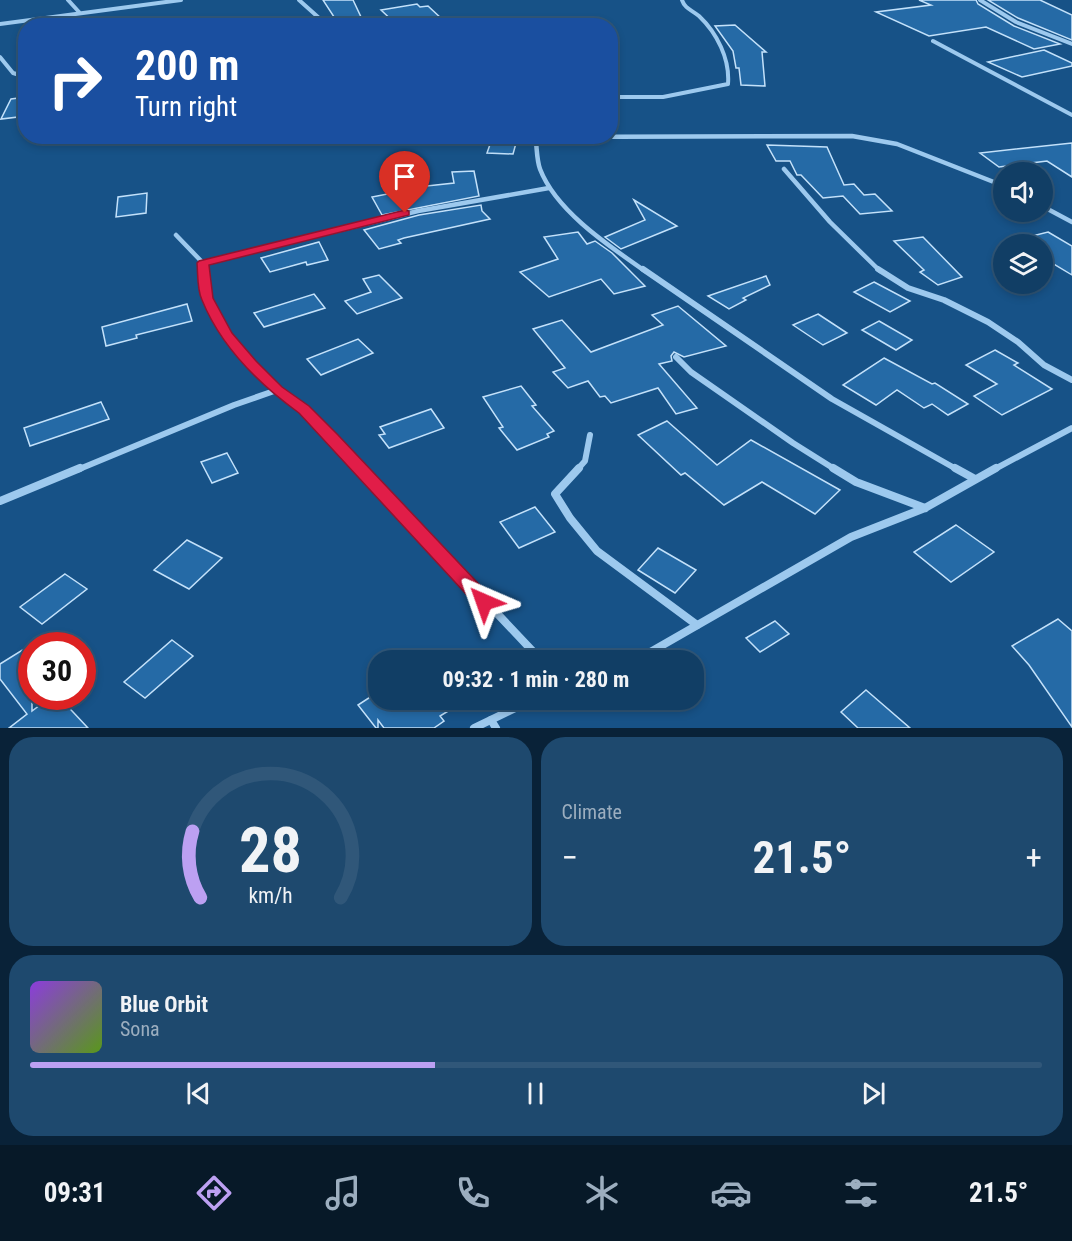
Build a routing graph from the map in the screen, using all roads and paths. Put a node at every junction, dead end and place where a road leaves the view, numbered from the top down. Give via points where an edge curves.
1 (68, 0) edge
2 (136, 0) edge
3 (181, 0) edge
4 (299, 0) edge
5 (682, 0) edge
6 (980, 0) edge
7 (138, 5) junction
8 (79, 12) junction
9 (40, 18) edge
10 (319, 18) edge
11 (18, 21) edge
12 (0, 24) edge
13 (933, 41) dead end
14 (1072, 44) edge
15 (0, 57) edge
16 (18, 75) edge
17 (618, 97) edge
18 (1072, 115) edge
19 (618, 136) edge
20 (536, 144) edge
21 (784, 169) dead end
22 (993, 182) edge
23 (549, 188) junction
24 (1053, 212) edge
25 (1072, 222) edge
26 (176, 235) dead end
27 (203, 263) junction
28 (676, 357) dead end
29 (1072, 380) edge
30 (277, 390) junction
31 (1072, 428) edge
32 (590, 435) dead end
33 (975, 479) junction
34 (0, 501) edge
35 (925, 508) junction
36 (697, 625) junction
37 (531, 650) edge
38 (654, 650) edge
39 (516, 710) edge
40 (494, 724) edge
41 (474, 728) edge

1 - 8 street
2 - 7 street
3 - 7 street
4 - 10 street
5 - 17 street via 686,8 701,18 720,48 727,61 728,84 663,97
6 - 14 street via 1016,22
7 - 8 street
8 - 9 street
11 - 12 street
13 - 18 street
15 - 16 street
19 - 22 street via 864,137 897,144
20 - 23 street via 539,168
21 - 29 street via 880,271 908,288 944,300 988,322
23 - 27 street via 385,217
23 - 33 street via 582,223 674,292 832,399
24 - 25 street
26 - 27 street
27 - 30 street via 207,298 226,334
28 - 35 street via 724,396 856,482
30 - 34 street
30 - 37 street via 304,409 333,438
31 - 33 street
32 - 36 street via 585,461 555,494 597,551
33 - 35 street
35 - 36 street via 851,537
36 - 38 street
39 - 40 street
40 - 41 street

